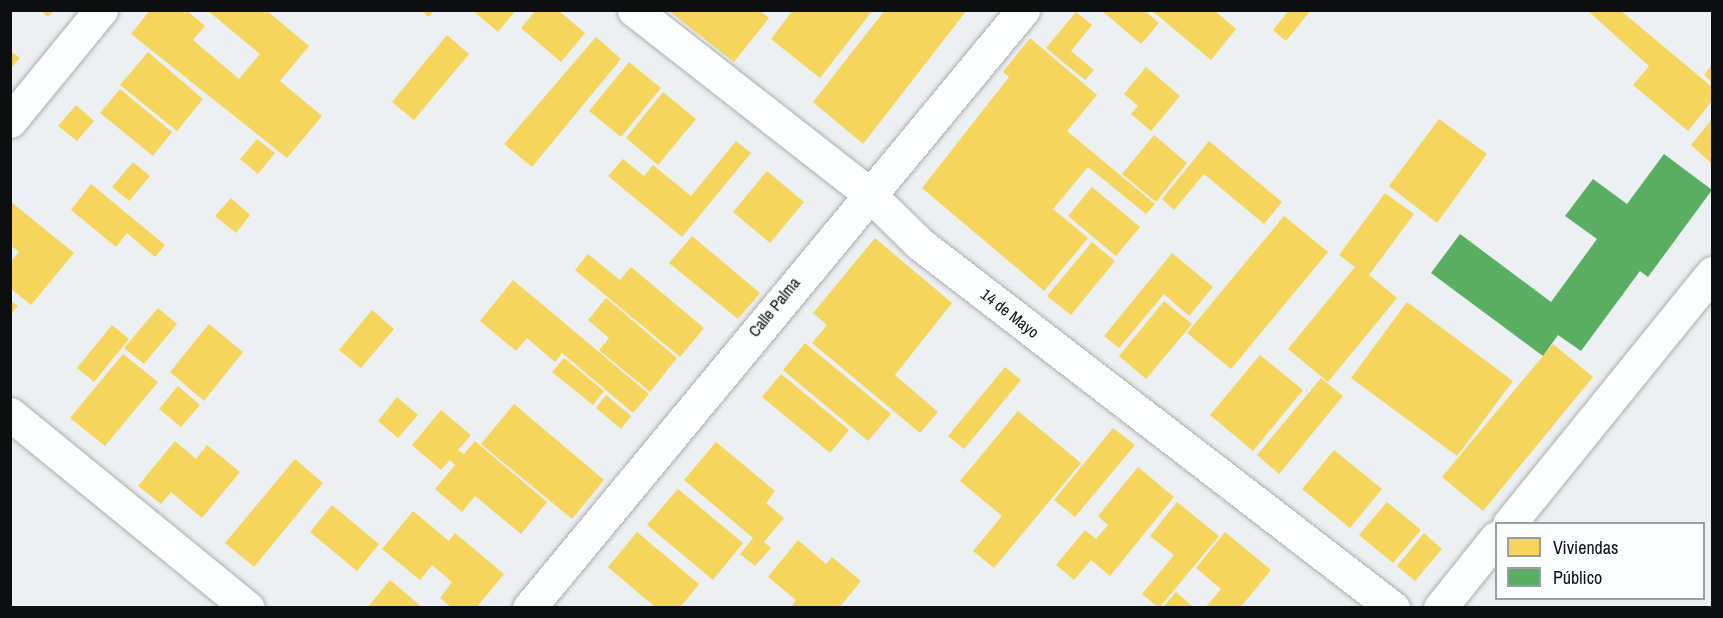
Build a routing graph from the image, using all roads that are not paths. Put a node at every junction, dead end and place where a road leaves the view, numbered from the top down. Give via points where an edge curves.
1 (101, 10) edge
2 (634, 10) edge
3 (1023, 10) edge
4 (10, 121) edge
5 (868, 193) junction
6 (1713, 273) edge
7 (10, 414) edge
8 (1511, 522) edge
9 (1495, 540) edge
10 (248, 608) edge
11 (529, 608) edge
12 (1393, 608) edge
13 (1440, 608) edge

1 - 4 street
2 - 5 street, 14 de Mayo
3 - 5 street, Calle Palma
5 - 11 street, Calle Palma
5 - 12 street, 14 de Mayo via 920,244
6 - 8 street
7 - 10 street
9 - 13 street

